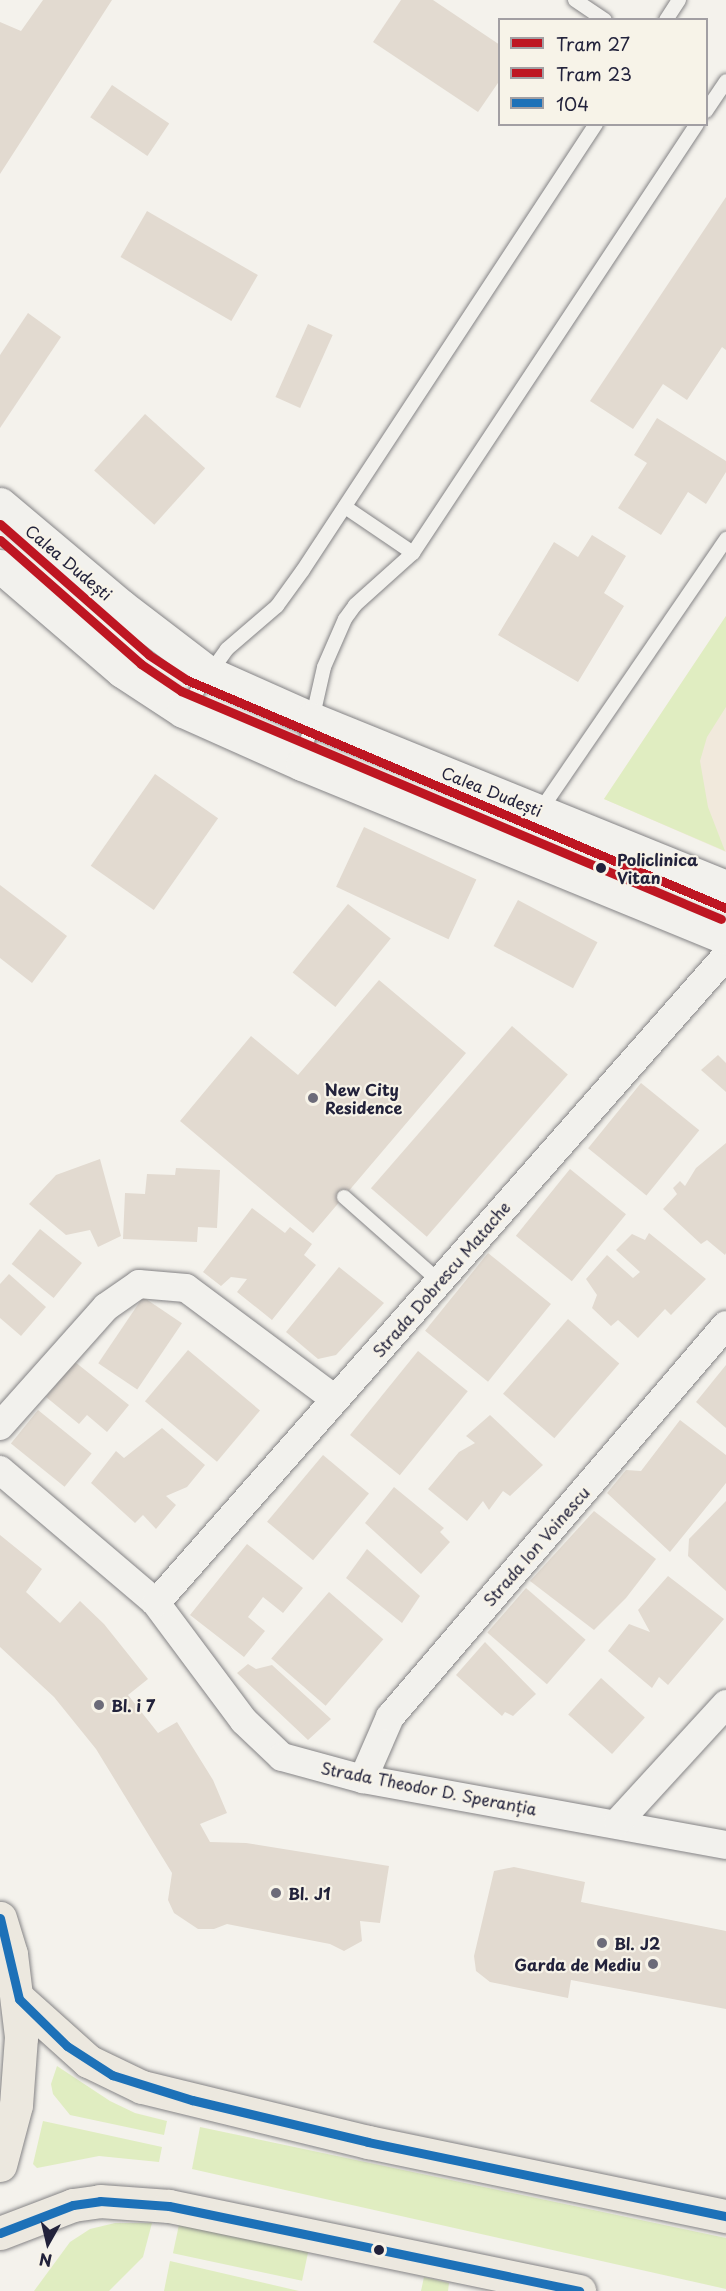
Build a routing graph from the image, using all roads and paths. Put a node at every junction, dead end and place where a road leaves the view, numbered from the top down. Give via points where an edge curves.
1 (575, 0) edge
2 (679, 0) edge
3 (602, 18) edge
4 (667, 18) edge
5 (726, 81) edge
6 (712, 91) edge
7 (595, 126) edge
8 (696, 126) edge
9 (0, 504) edge
10 (345, 507) junction
11 (726, 539) edge
12 (413, 553) junction
13 (0, 566) edge
14 (209, 673) junction
15 (183, 711) junction
16 (312, 719) junction
17 (302, 764) junction
18 (540, 811) junction
19 (726, 887) edge
20 (726, 938) edge
21 (726, 956) edge
22 (344, 1197) dead end
23 (439, 1281) junction
24 (726, 1325) edge
25 (335, 1399) junction
26 (0, 1426) edge
27 (0, 1470) edge
28 (156, 1603) junction
29 (726, 1704) edge
30 (363, 1779) junction
31 (618, 1822) junction
32 (726, 1845) edge
33 (0, 1918) edge
34 (19, 1999) junction
35 (0, 2165) edge
36 (726, 2216) edge
37 (0, 2233) edge
38 (579, 2291) edge

1 - 3 lane
2 - 4 lane
5 - 6 lane
7 - 10 lane
8 - 12 lane
9 - 14 main road, Calea Dudești via 121,606
10 - 12 lane
10 - 14 lane via 277,606 227,649
11 - 18 lane
12 - 16 lane via 355,605 345,619 324,667
13 - 15 main road via 122,671
14 - 15 lane
14 - 16 main road, Calea Dudești
15 - 17 main road
16 - 17 lane
16 - 18 main road, Calea Dudești
17 - 20 main road
18 - 19 main road, Calea Dudești
21 - 23 street, Strada Dobrescu Matache
22 - 23 lane
23 - 25 street, Strada Dobrescu Matache
24 - 30 street, Strada Ion Voinescu via 390,1717
25 - 26 street via 186,1288 139,1284 106,1307
25 - 28 street, Strada Dobrescu Matache
27 - 28 street, Strada Theodor D. Speranția
28 - 30 street, Strada Theodor D. Speranția via 244,1721 282,1757
29 - 31 street
30 - 31 street, Strada Theodor D. Speranția
31 - 32 street, Strada Theodor D. Speranția
33 - 34 main road
34 - 35 main road via 19,2084
34 - 36 main road via 88,2061 142,2087 368,2142
37 - 38 main road via 73,2205 100,2201 169,2206

